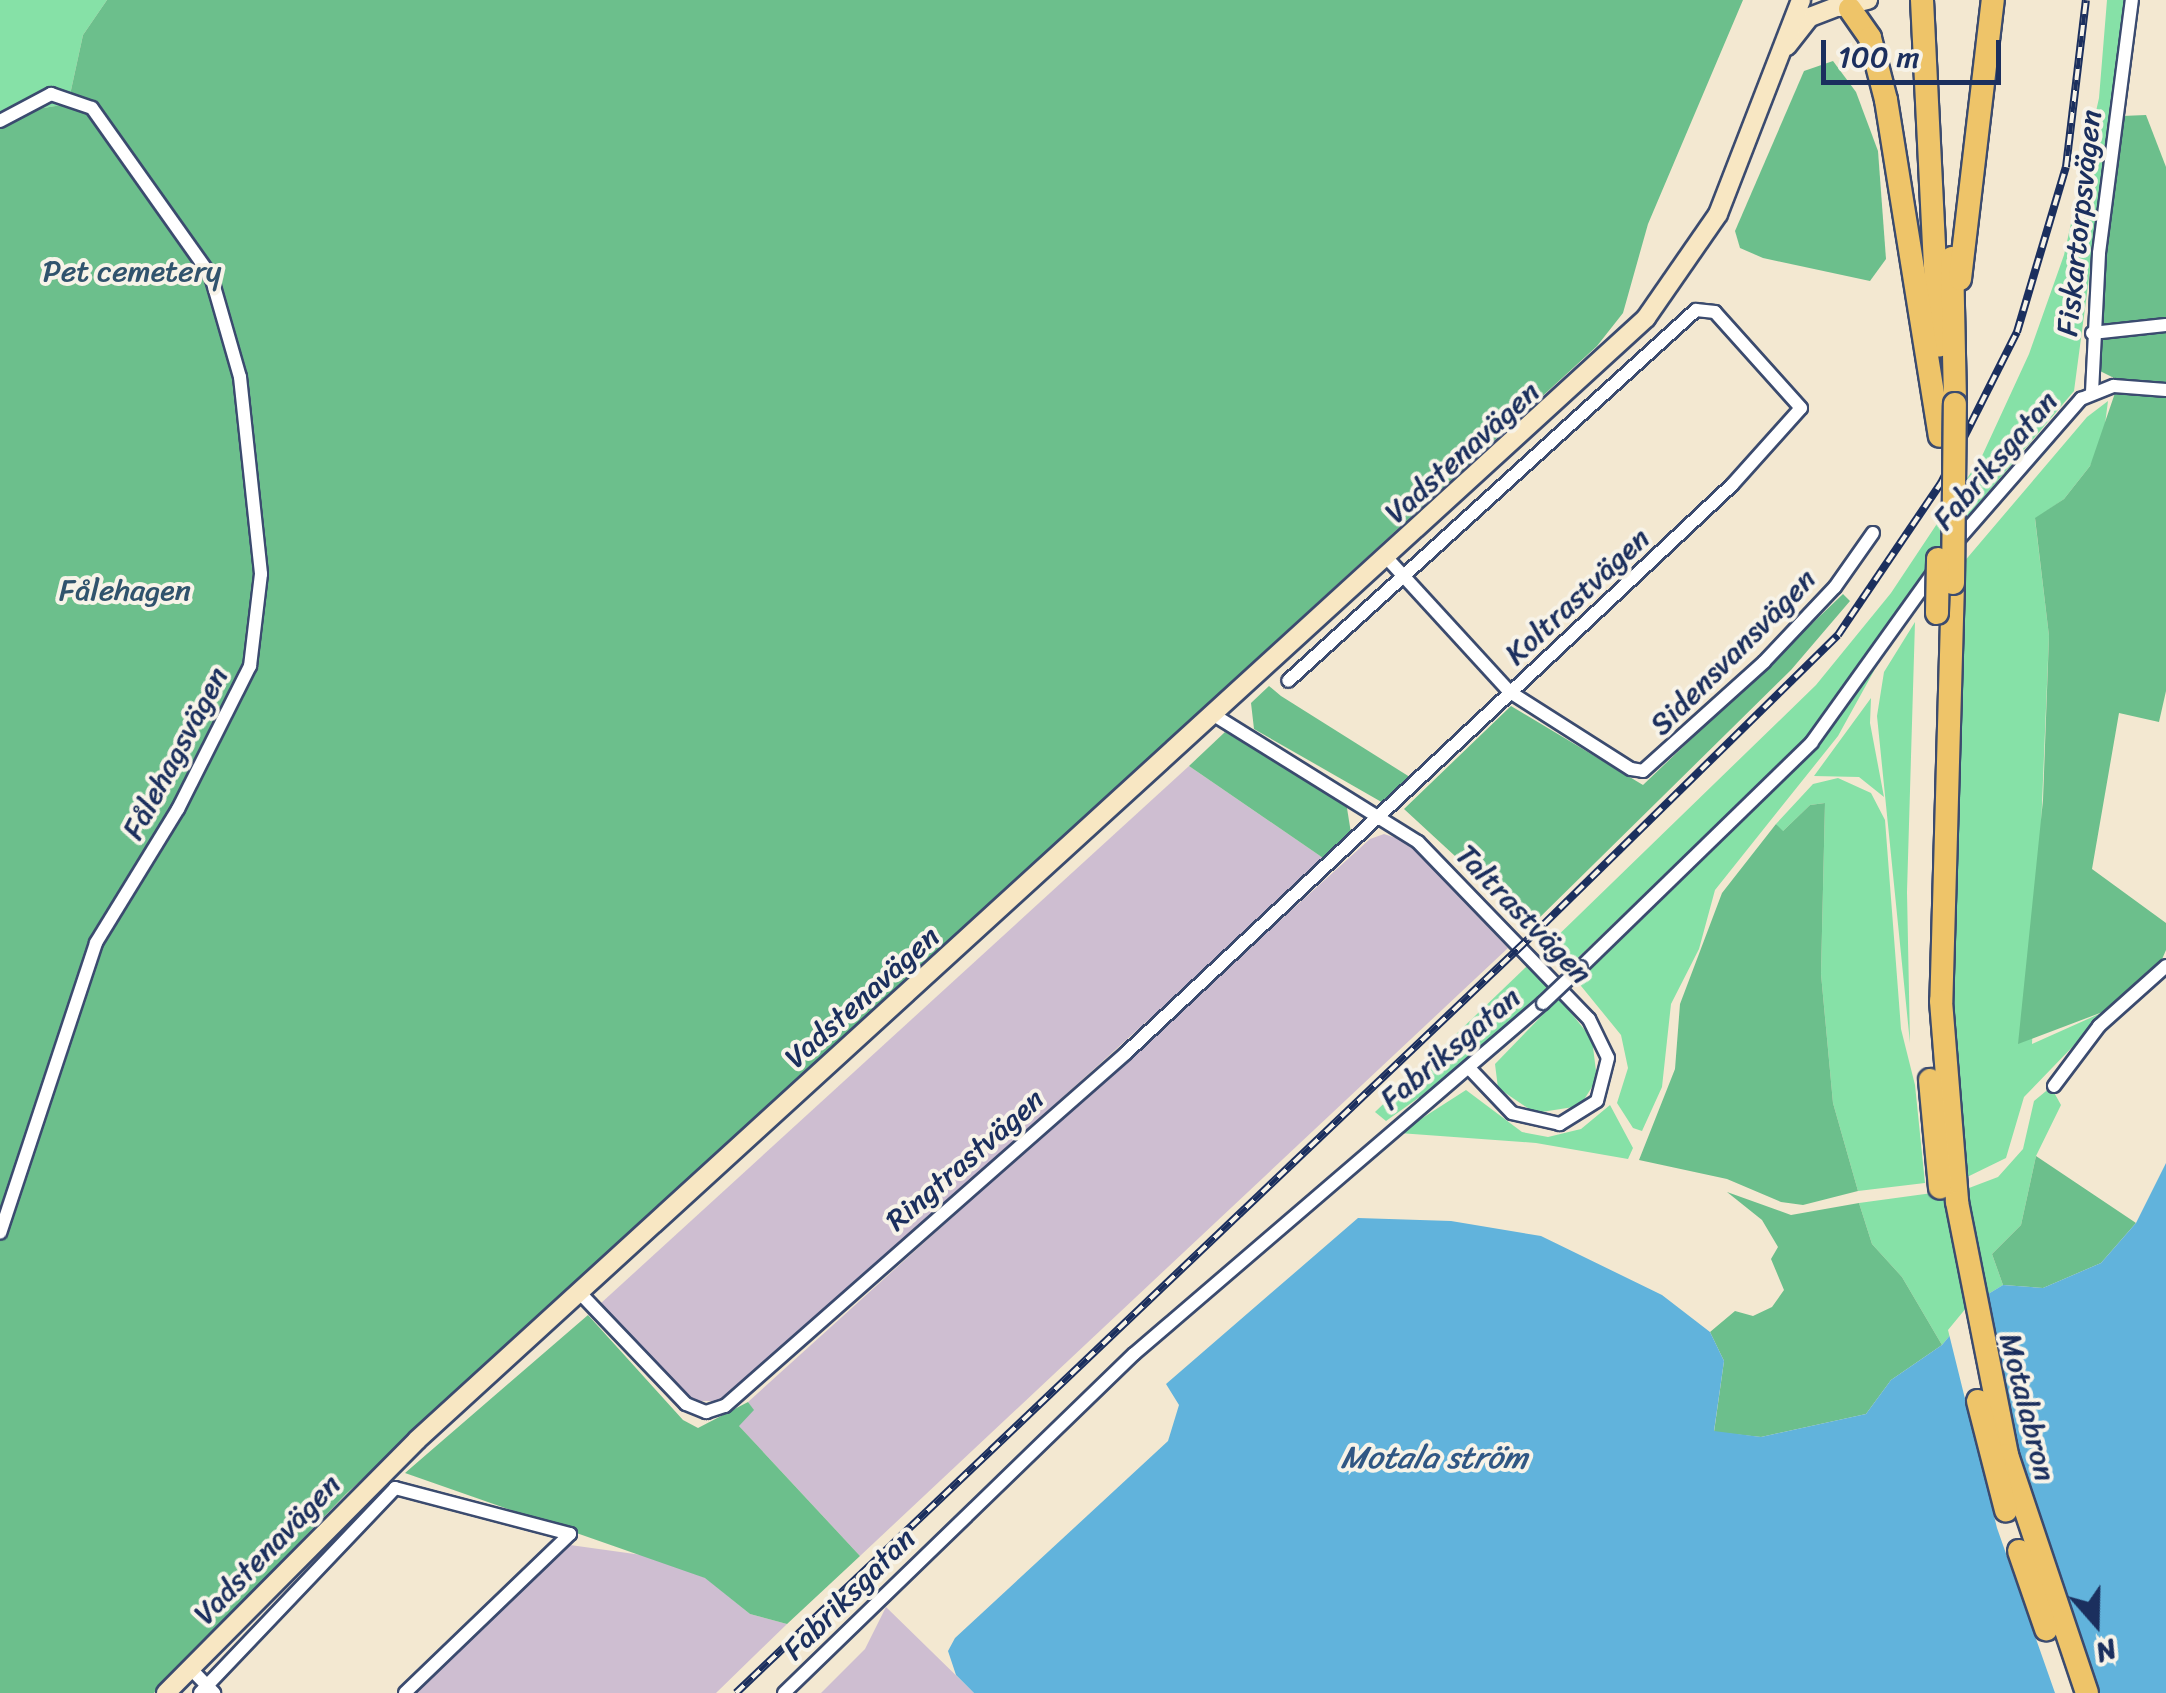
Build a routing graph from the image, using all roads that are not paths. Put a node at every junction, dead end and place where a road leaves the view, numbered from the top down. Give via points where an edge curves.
1 (1801, 0) edge
2 (1922, 0) edge
3 (1937, 0) edge
4 (1993, 0) edge
5 (2132, 0) edge
6 (1847, 4) edge
7 (1778, 59) junction
8 (0, 121) edge
9 (1954, 305) junction
10 (2166, 325) edge
11 (2092, 334) junction
12 (2166, 390) edge
13 (2092, 392) junction
14 (1801, 408) joint
15 (1940, 436) junction
16 (1873, 533) dead end
17 (1387, 558) junction
18 (1404, 576) junction
19 (1288, 682) dead end
20 (1510, 692) junction
21 (1214, 715) junction
22 (1381, 815) junction
23 (2166, 966) edge
24 (1471, 1070) junction
25 (2054, 1086) dead end
26 (1941, 1127) junction
27 (0, 1233) edge
28 (579, 1292) junction
29 (190, 1668) junction
30 (207, 1690) edge
31 (166, 1693) edge
32 (406, 1693) edge
33 (784, 1693) edge
34 (2070, 1693) edge
35 (2087, 1693) edge

1 - 7 main road, Vadstenavägen
2 - 15 highway
3 - 9 highway
4 - 9 highway via 1970,229
5 - 11 street, Fiskartorpsvägen
6 - 7 main road, Vadstenavägen via 1810,17
6 - 15 highway via 1870,38 1886,100
7 - 17 main road, Vadstenavägen via 1736,178 1695,252 1646,318
8 - 27 street, Fålehagsvägen via 32,100 60,94 92,108 192,245 224,307 240,376 261,599 242,686 178,809 96,943
9 - 26 highway, bridge
10 - 11 street
11 - 13 street, Fiskartorpsvägen
12 - 13 street via 2130,385
13 - 24 street, Fabriksgatan, bridge via 2056,421 1976,516 1812,742
14 - 18 street, Vadstenavägen via 1709,308 1688,316
14 - 20 street, Koltrastvägen via 1754,464
15 - 26 highway, bridge via 1925,948
16 - 20 street, Sidensvansvägen via 1815,610 1650,768 1631,769
17 - 18 street, Sidensvansvägen
17 - 21 main road, Vadstenavägen
18 - 19 street, Vadstenavägen
18 - 20 street, Sidensvansvägen
20 - 22 street, Koltrastvägen
21 - 22 street, Taltrastvägen
21 - 28 main road, Vadstenavägen
22 - 24 street, Taltrastvägen via 1436,858 1589,1019 1605,1044 1608,1071 1604,1091 1587,1112 1547,1125 1512,1113
22 - 28 street, Ringtrastvägen via 1126,1053 725,1406 704,1412 686,1404
23 - 25 street via 2100,1026
24 - 33 street, Fabriksgatan via 1385,1134 1134,1354
26 - 34 highway, Motalabron via 1953,1279 1980,1412 2028,1581
26 - 35 highway, Motalabron via 1995,1408 2031,1538
28 - 29 main road, Vadstenavägen via 346,1506
29 - 30 street
29 - 31 main road, Vadstenavägen
30 - 32 street, Vadstenavägen via 390,1492 406,1486 570,1534

